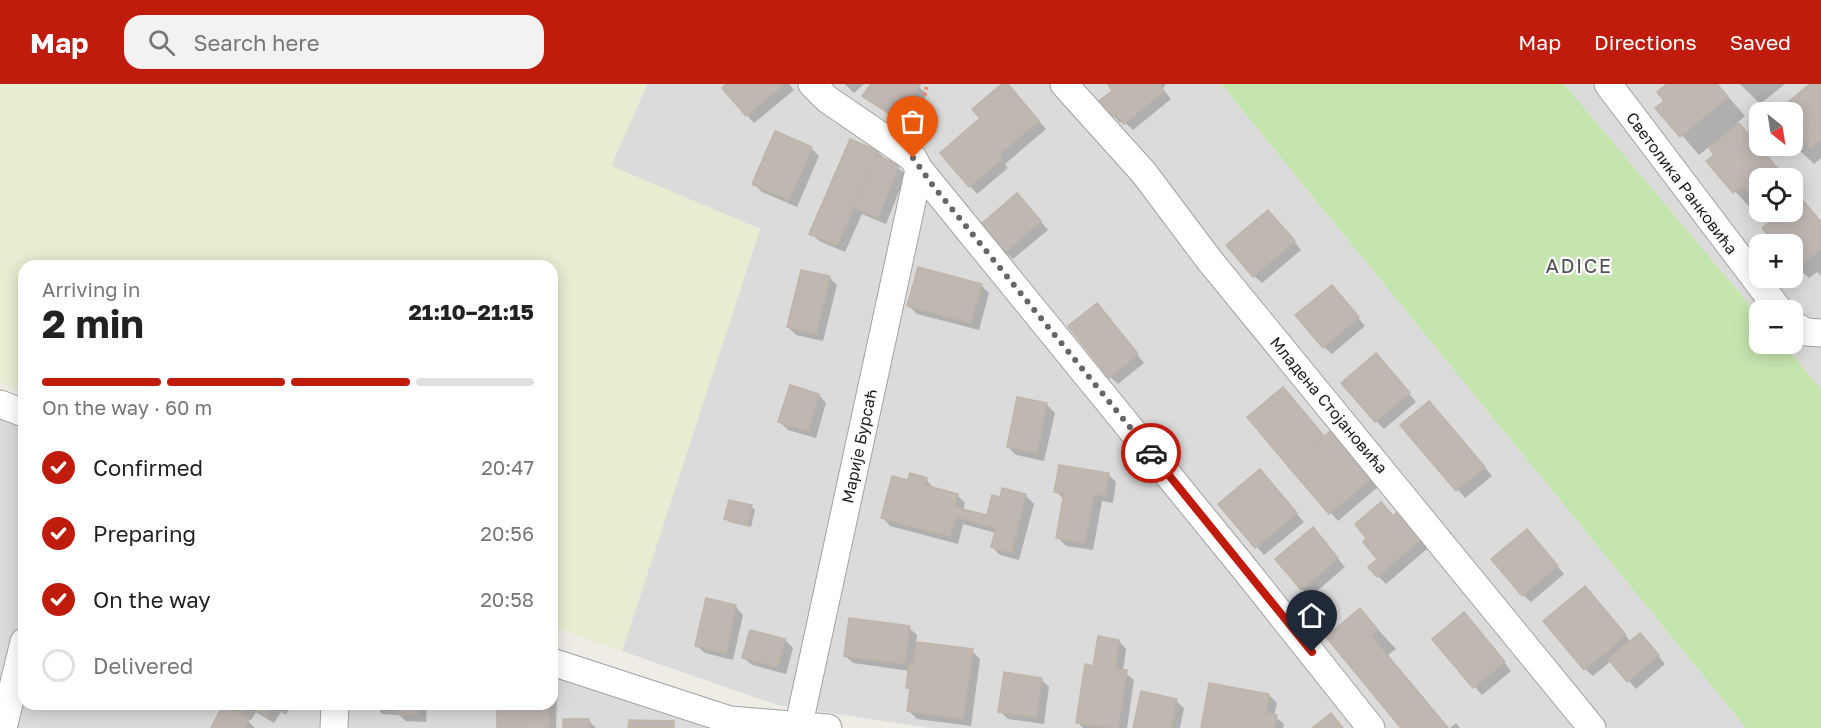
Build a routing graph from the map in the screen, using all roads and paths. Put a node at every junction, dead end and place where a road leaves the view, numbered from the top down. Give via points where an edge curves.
1 (812, 84) edge
2 (927, 84) edge
3 (1064, 84) edge
4 (1614, 86) edge
5 (916, 164) junction
6 (1772, 300) edge
7 (1803, 330) edge
8 (1821, 333) edge
9 (0, 404) edge
10 (18, 411) edge
11 (558, 664) edge
12 (18, 667) edge
13 (335, 710) edge
14 (730, 724) edge
15 (798, 724) junction
16 (3, 728) edge
17 (334, 728) edge
18 (828, 728) edge
19 (1371, 728) edge
20 (1593, 728) edge

1 - 5 street
2 - 5 path
3 - 20 street, Младена Стојановића via 1144,173 1210,261
4 - 6 street, Светолика Ранковића
5 - 15 street, Марије Бурсаћ
5 - 19 street
7 - 8 street
9 - 10 street
11 - 14 street
12 - 16 street
13 - 17 street
14 - 15 street
15 - 18 street

